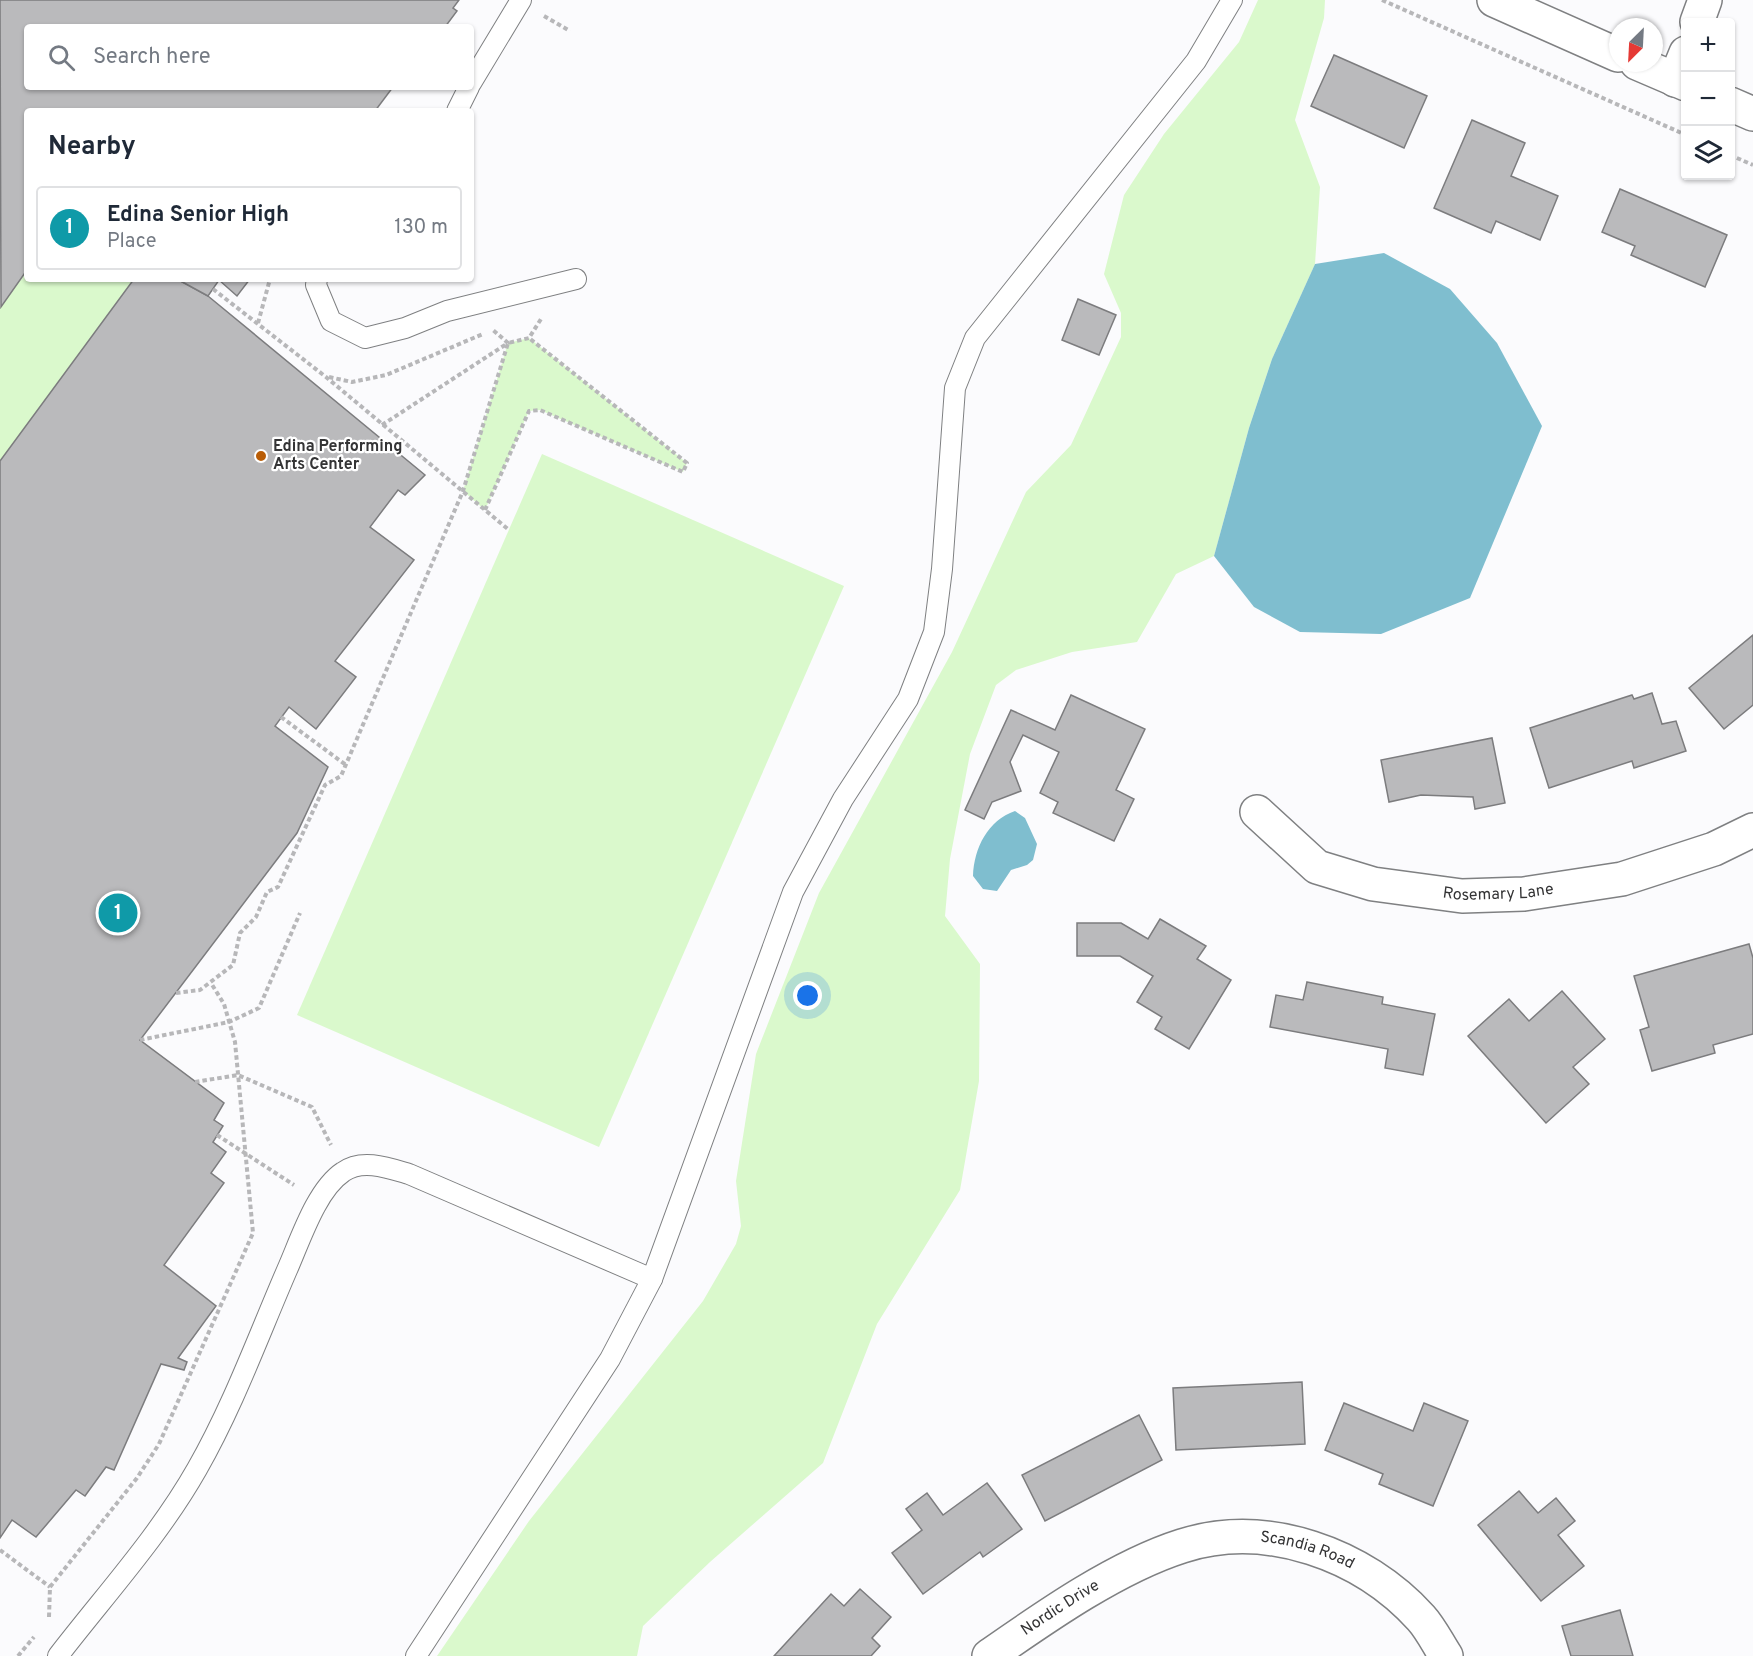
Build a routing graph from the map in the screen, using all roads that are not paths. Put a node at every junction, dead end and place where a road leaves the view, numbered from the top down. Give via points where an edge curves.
1 (521, 0) edge
2 (1232, 0) edge
3 (1494, 0) edge
4 (1705, 0) edge
5 (1698, 18) edge
6 (1609, 51) edge
7 (1663, 68) edge
8 (1681, 72) edge
9 (474, 78) edge
10 (468, 90) edge
11 (1735, 106) edge
12 (458, 108) edge
13 (1753, 114) edge
14 (576, 279) dead end
15 (316, 282) edge
16 (1257, 812) dead end
17 (1753, 830) edge
18 (652, 1279) junction
19 (1134, 1567) joint
20 (58, 1656) edge
21 (416, 1656) edge
22 (989, 1656) edge
23 (1446, 1656) edge

1 - 9 lane
2 - 18 lane via 1196,61 975,338 955,388 934,632 908,699 843,800 793,892
3 - 6 street
4 - 5 street
7 - 8 street
10 - 12 lane
11 - 13 street
14 - 15 lane via 447,311 405,328 365,338 330,321
16 - 17 street, Rosemary Lane via 1317,867 1373,884 1462,896 1524,894 1622,879 1714,849
18 - 20 lane via 409,1174 382,1166 344,1171 328,1186 307,1226 229,1406 197,1469 171,1510
18 - 21 lane via 610,1359
19 - 22 street, Nordic Drive via 1041,1620
19 - 23 street, Scandia Road via 1183,1546 1234,1538 1287,1541 1338,1556 1384,1584 1422,1619

